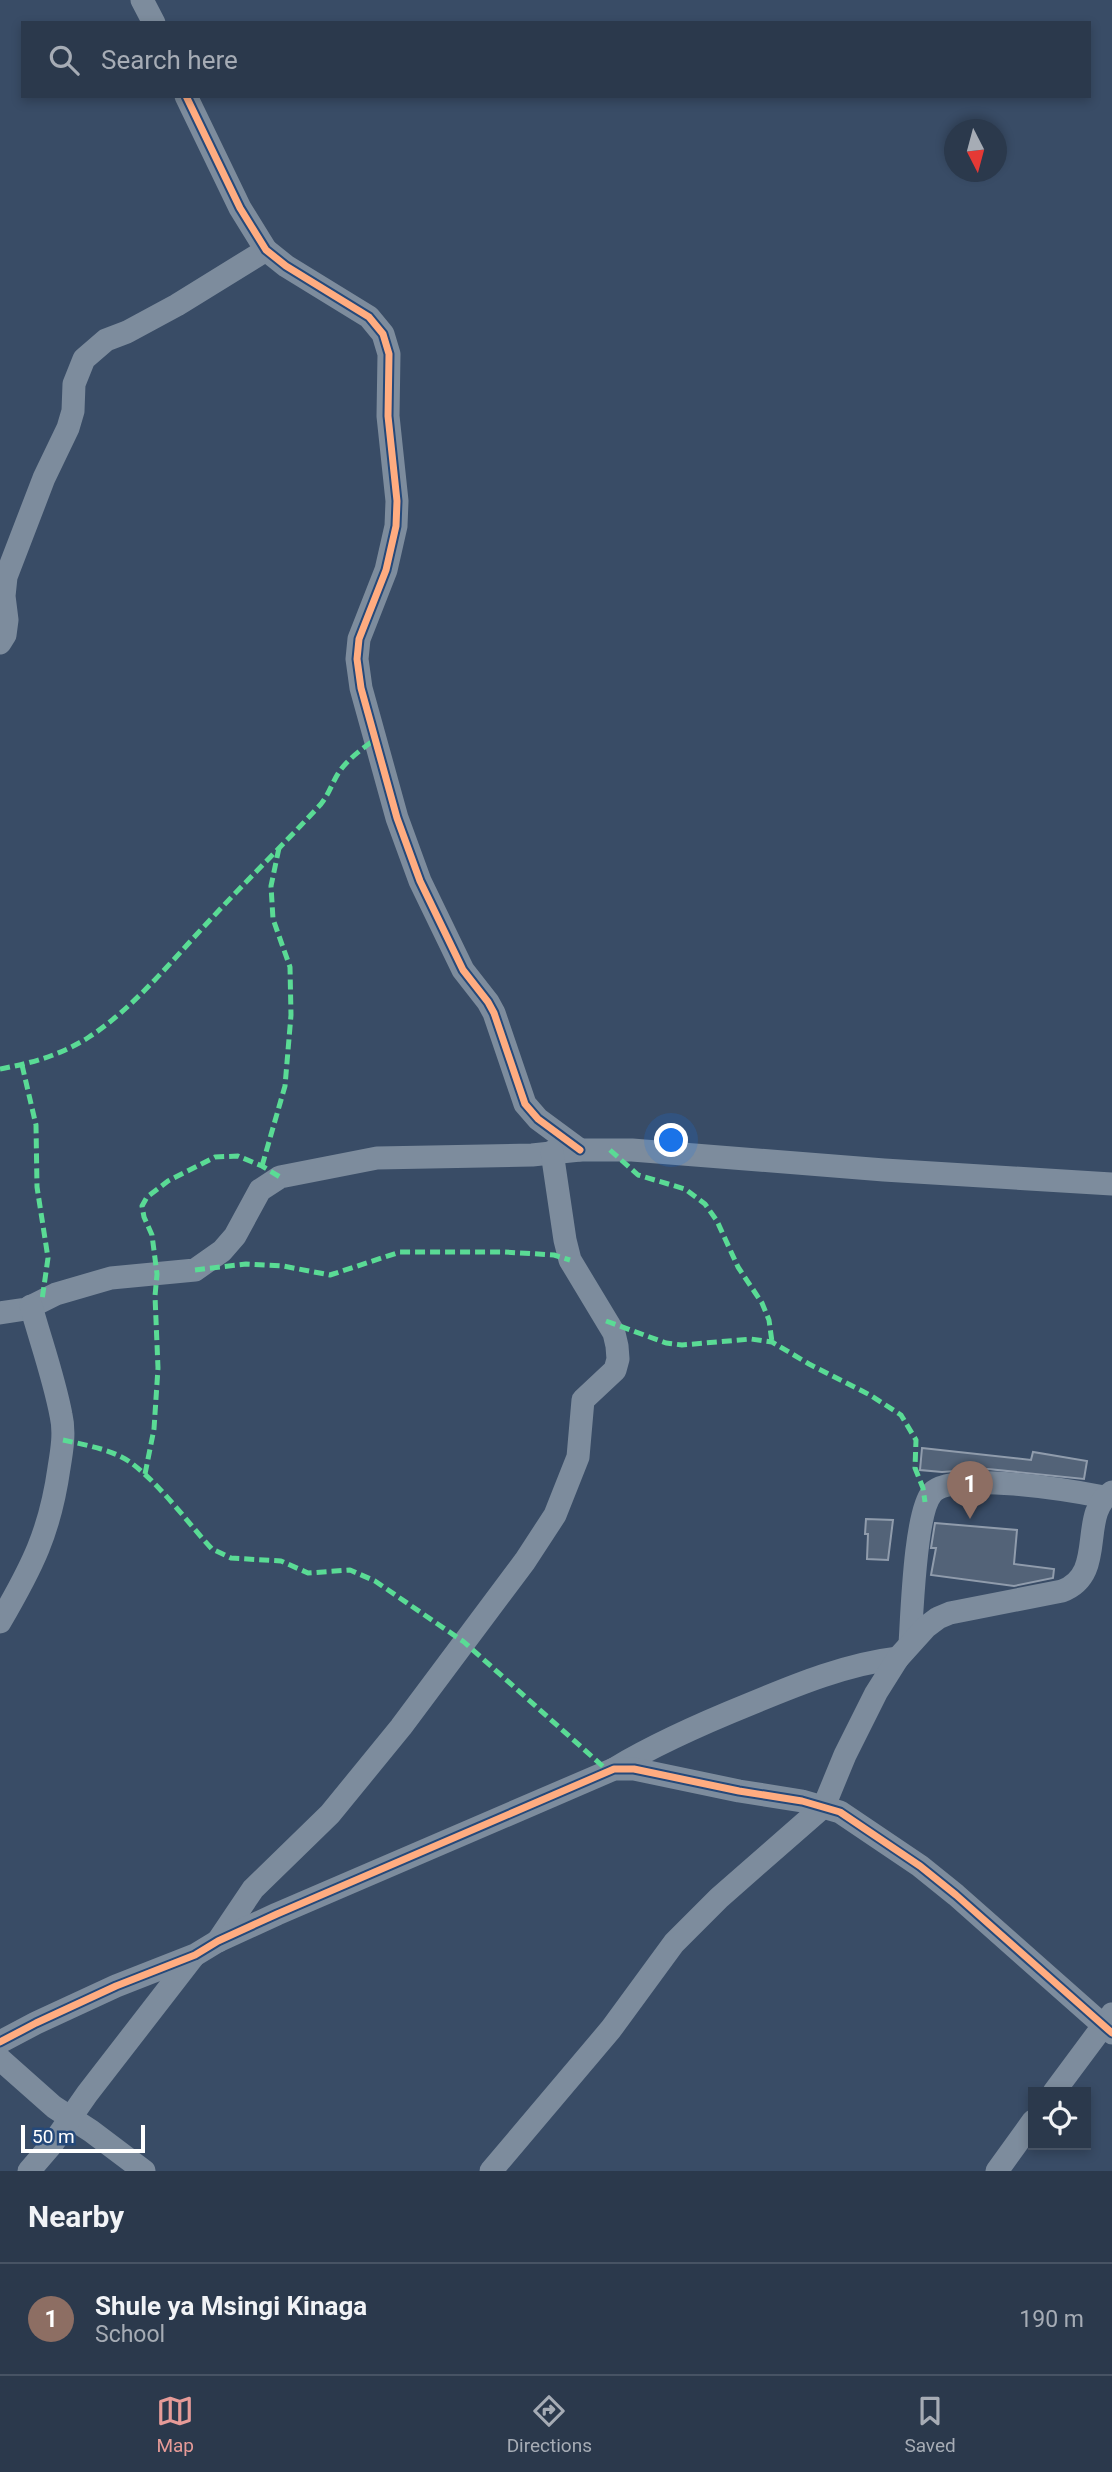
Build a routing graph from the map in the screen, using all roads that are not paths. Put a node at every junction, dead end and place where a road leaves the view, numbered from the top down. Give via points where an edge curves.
1 (142, 0) edge
2 (153, 21) edge
3 (187, 98) edge
4 (266, 250) junction
5 (0, 643) edge
6 (580, 1150) junction
7 (552, 1152) junction
8 (1112, 1184) edge
9 (32, 1306) junction
10 (0, 1313) edge
11 (1108, 1494) edge
12 (0, 1622) edge
13 (904, 1651) junction
14 (614, 1769) junction
15 (824, 1806) junction
16 (218, 1941) junction
17 (194, 1955) junction
18 (1109, 2024) edge
19 (0, 2042) edge
20 (0, 2059) edge
21 (1058, 2087) edge
22 (70, 2119) junction
23 (1028, 2128) edge
24 (29, 2171) edge
25 (145, 2171) edge
26 (491, 2171) edge
27 (997, 2171) edge

1 - 2 street
3 - 4 street via 240,208
4 - 5 street via 177,305 100,344 80,366 68,428 6,577 7,620
4 - 6 street via 369,317 383,334 389,354 388,416 396,526 386,570 359,639 361,688 420,881 463,970 494,1013 525,1104
6 - 7 street
6 - 8 street
7 - 9 street via 377,1158 279,1177 260,1190 222,1251 195,1270 111,1278
7 - 16 street via 570,1260 614,1333 618,1359 615,1370 583,1400 578,1457 555,1515 401,1727 330,1814 253,1889
9 - 10 street
9 - 12 street via 62,1416 63,1440 54,1507 44,1538
11 - 13 street via 1098,1507 1084,1575 1078,1582 1062,1591 950,1613 938,1618
11 - 13 street via 968,1482 946,1484 933,1491 921,1522
13 - 14 street via 788,1689 696,1727
13 - 15 street via 870,1705
14 - 15 street
14 - 16 street
15 - 18 street via 855,1820 920,1866
15 - 26 street via 674,1943 611,2029
16 - 17 street
17 - 19 street via 116,1986
17 - 22 street
18 - 21 street
20 - 22 street
22 - 24 street
22 - 25 street
23 - 27 street

